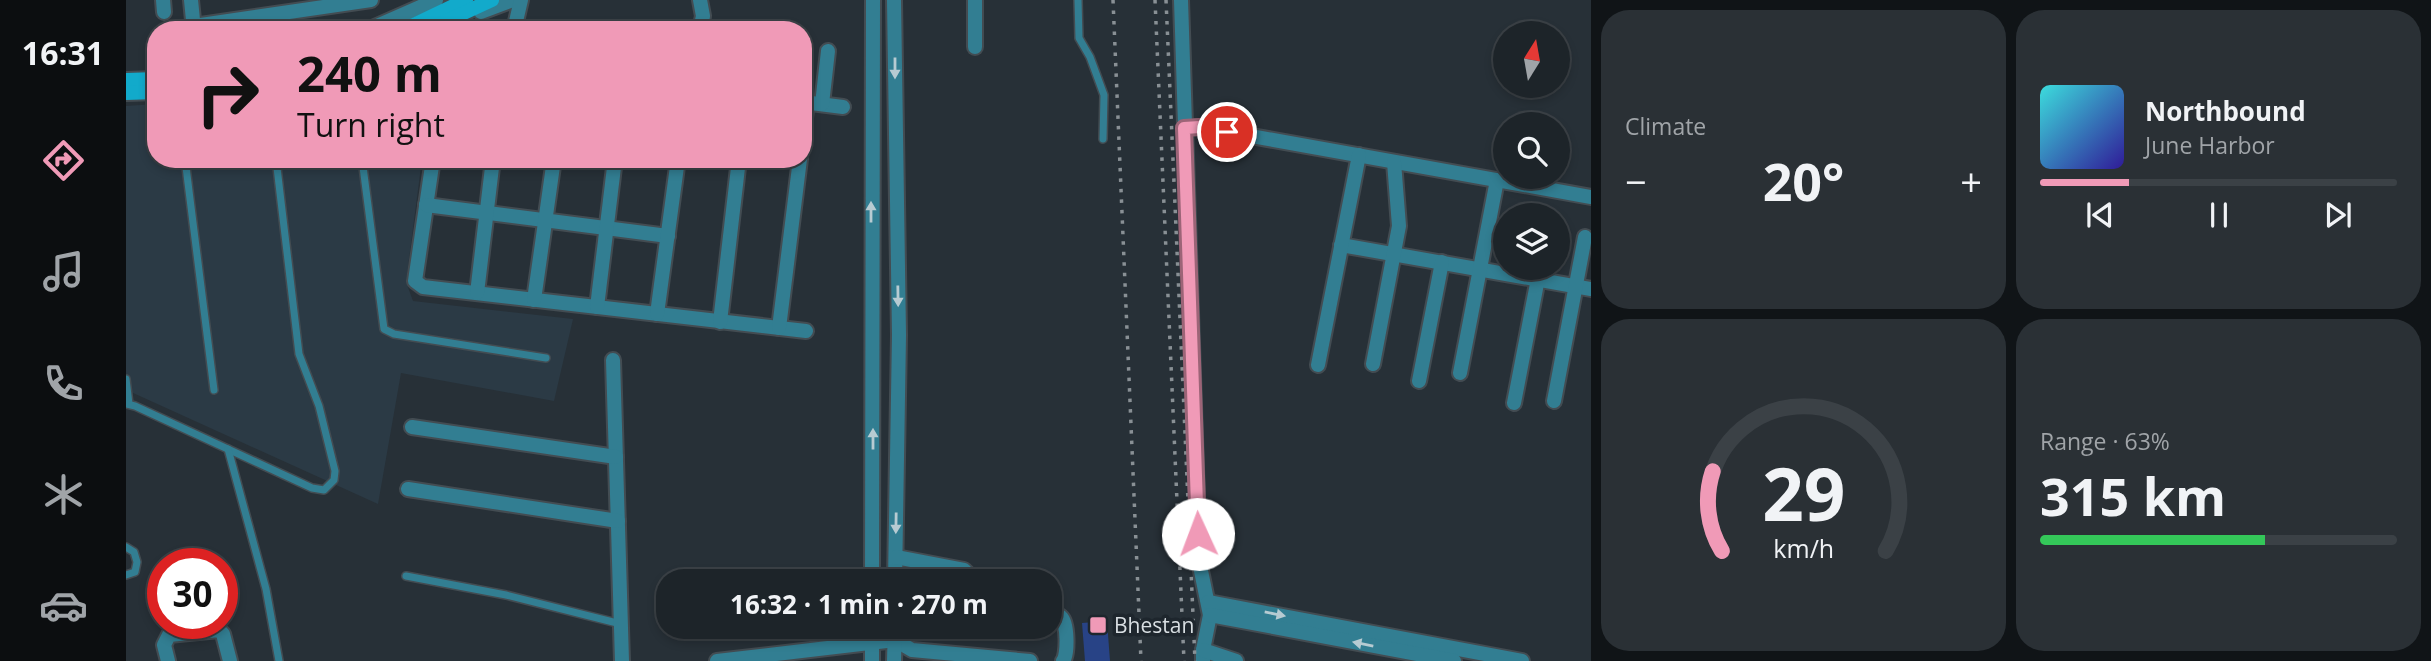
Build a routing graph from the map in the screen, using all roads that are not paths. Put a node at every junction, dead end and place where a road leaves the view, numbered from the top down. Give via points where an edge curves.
1 (191, 0) edge
2 (371, 0) edge
3 (436, 0) edge
4 (466, 0) edge
5 (492, 0) edge
6 (513, 0) edge
7 (521, 0) edge
8 (700, 0) edge
9 (873, 0) edge
10 (894, 0) edge
11 (975, 0) edge
12 (1078, 0) edge
13 (1181, 0) edge
14 (193, 21) edge
15 (238, 21) edge
16 (388, 21) edge
17 (422, 21) edge
18 (446, 21) edge
19 (461, 21) edge
20 (516, 21) edge
21 (702, 21) edge
22 (975, 47) dead end
23 (828, 51) dead end
24 (126, 79) edge
25 (147, 79) edge
26 (147, 92) edge
27 (126, 93) edge
28 (812, 100) edge
29 (812, 103) edge
30 (843, 107) dead end
31 (1184, 128) junction
32 (1103, 139) dead end
33 (1359, 155) junction
34 (1394, 162) junction
35 (187, 168) edge
36 (277, 168) edge
37 (363, 168) edge
38 (432, 168) edge
39 (492, 168) edge
40 (553, 168) edge
41 (614, 168) edge
42 (677, 168) edge
43 (738, 168) edge
44 (799, 168) edge
45 (1493, 179) edge
46 (1495, 189) edge
47 (1547, 189) edge
48 (1591, 197) edge
49 (426, 205) junction
50 (487, 213) junction
51 (545, 220) junction
52 (607, 228) junction
53 (668, 236) junction
54 (1585, 237) dead end
55 (1341, 244) junction
56 (1395, 254) junction
57 (1441, 262) junction
58 (1481, 269) junction
59 (1493, 270) edge
60 (1538, 280) edge
61 (1558, 280) edge
62 (1584, 288) edge
63 (477, 293) junction
64 (534, 300) junction
65 (597, 307) junction
66 (657, 314) junction
67 (719, 322) junction
68 (779, 328) junction
69 (806, 331) dead end
70 (899, 335) junction
71 (872, 336) junction
72 (547, 358) dead end
73 (612, 360) dead end
74 (1373, 364) dead end
75 (1318, 365) dead end
76 (1460, 373) dead end
77 (126, 379) edge
78 (1419, 381) dead end
79 (214, 390) dead end
80 (1554, 401) dead end
81 (1514, 403) dead end
82 (127, 404) edge
83 (412, 427) dead end
84 (228, 449) junction
85 (616, 457) junction
86 (408, 489) dead end
87 (618, 522) junction
88 (126, 547) edge
89 (896, 557) junction
90 (872, 569) edge
91 (896, 569) edge
92 (959, 569) edge
93 (126, 575) edge
94 (406, 576) dead end
95 (1209, 609) junction
96 (1062, 619) edge
97 (621, 625) junction
98 (872, 639) edge
99 (881, 639) edge
100 (894, 639) edge
101 (901, 639) edge
102 (872, 643) junction
103 (912, 650) junction
104 (1203, 656) edge
105 (974, 658) edge
106 (890, 660) edge
107 (168, 661) edge
108 (230, 661) edge
109 (279, 661) edge
110 (622, 661) edge
111 (717, 661) edge
112 (872, 661) edge
113 (1030, 661) edge
114 (1063, 661) edge
115 (1236, 661) edge
116 (1454, 661) edge
117 (1522, 661) edge

1 - 14 street
2 - 15 street
3 - 16 street
4 - 17 street
5 - 18 street
6 - 19 street
7 - 20 street
8 - 21 street
71 -> 9 street
10 -> 70 street
11 - 22 street
12 - 32 lane via 1079,38 1104,95
13 - 31 street
23 - 28 street
24 - 25 street
26 - 27 street
29 - 30 street
31 - 33 street
31 - 95 street via 1199,561
33 - 34 street
33 - 55 street
34 - 45 street
34 - 56 street via 1399,226
35 - 79 lane
36 - 84 lane via 299,354 319,406 334,481 324,489 312,488
37 - 72 lane via 381,321 387,333
38 - 49 street
39 - 50 street
40 - 51 street
41 - 52 street
42 - 53 street
43 - 67 street
44 - 68 street
46 - 58 street
47 - 48 street
49 - 50 street
49 - 63 street via 415,281 423,287
50 - 51 street
50 - 63 street
51 - 52 street
51 - 64 street
52 - 53 street
52 - 65 street
53 - 66 street
54 - 62 street
55 - 56 street
55 - 75 street
56 - 57 street
56 - 74 street
57 - 58 street
57 - 78 street
58 - 59 street
58 - 76 street
60 - 81 street
61 - 62 street
62 - 80 street
63 - 64 street
64 - 65 street
65 - 66 street
66 - 67 street
67 - 68 street
68 - 69 street
70 - 71 street
70 -> 89 street
90 -> 71 street
73 - 85 street
77 - 82 lane
82 - 84 lane
83 - 85 street
84 - 109 lane via 266,589
85 - 87 street
86 - 87 street
87 - 97 street
88 - 93 lane via 137,562 135,572
89 - 91 street
89 - 92 street
94 - 97 lane via 506,595
95 - 104 street
116 -> 95 street
95 -> 117 street
96 - 114 street via 1067,654
97 - 110 street
98 - 102 street
99 - 102 street
100 - 106 street
101 - 103 street
102 - 111 street
102 - 112 street
103 - 105 street
103 - 106 street
104 - 115 street
105 - 113 street
107 - 108 street via 164,645 169,635 219,630

